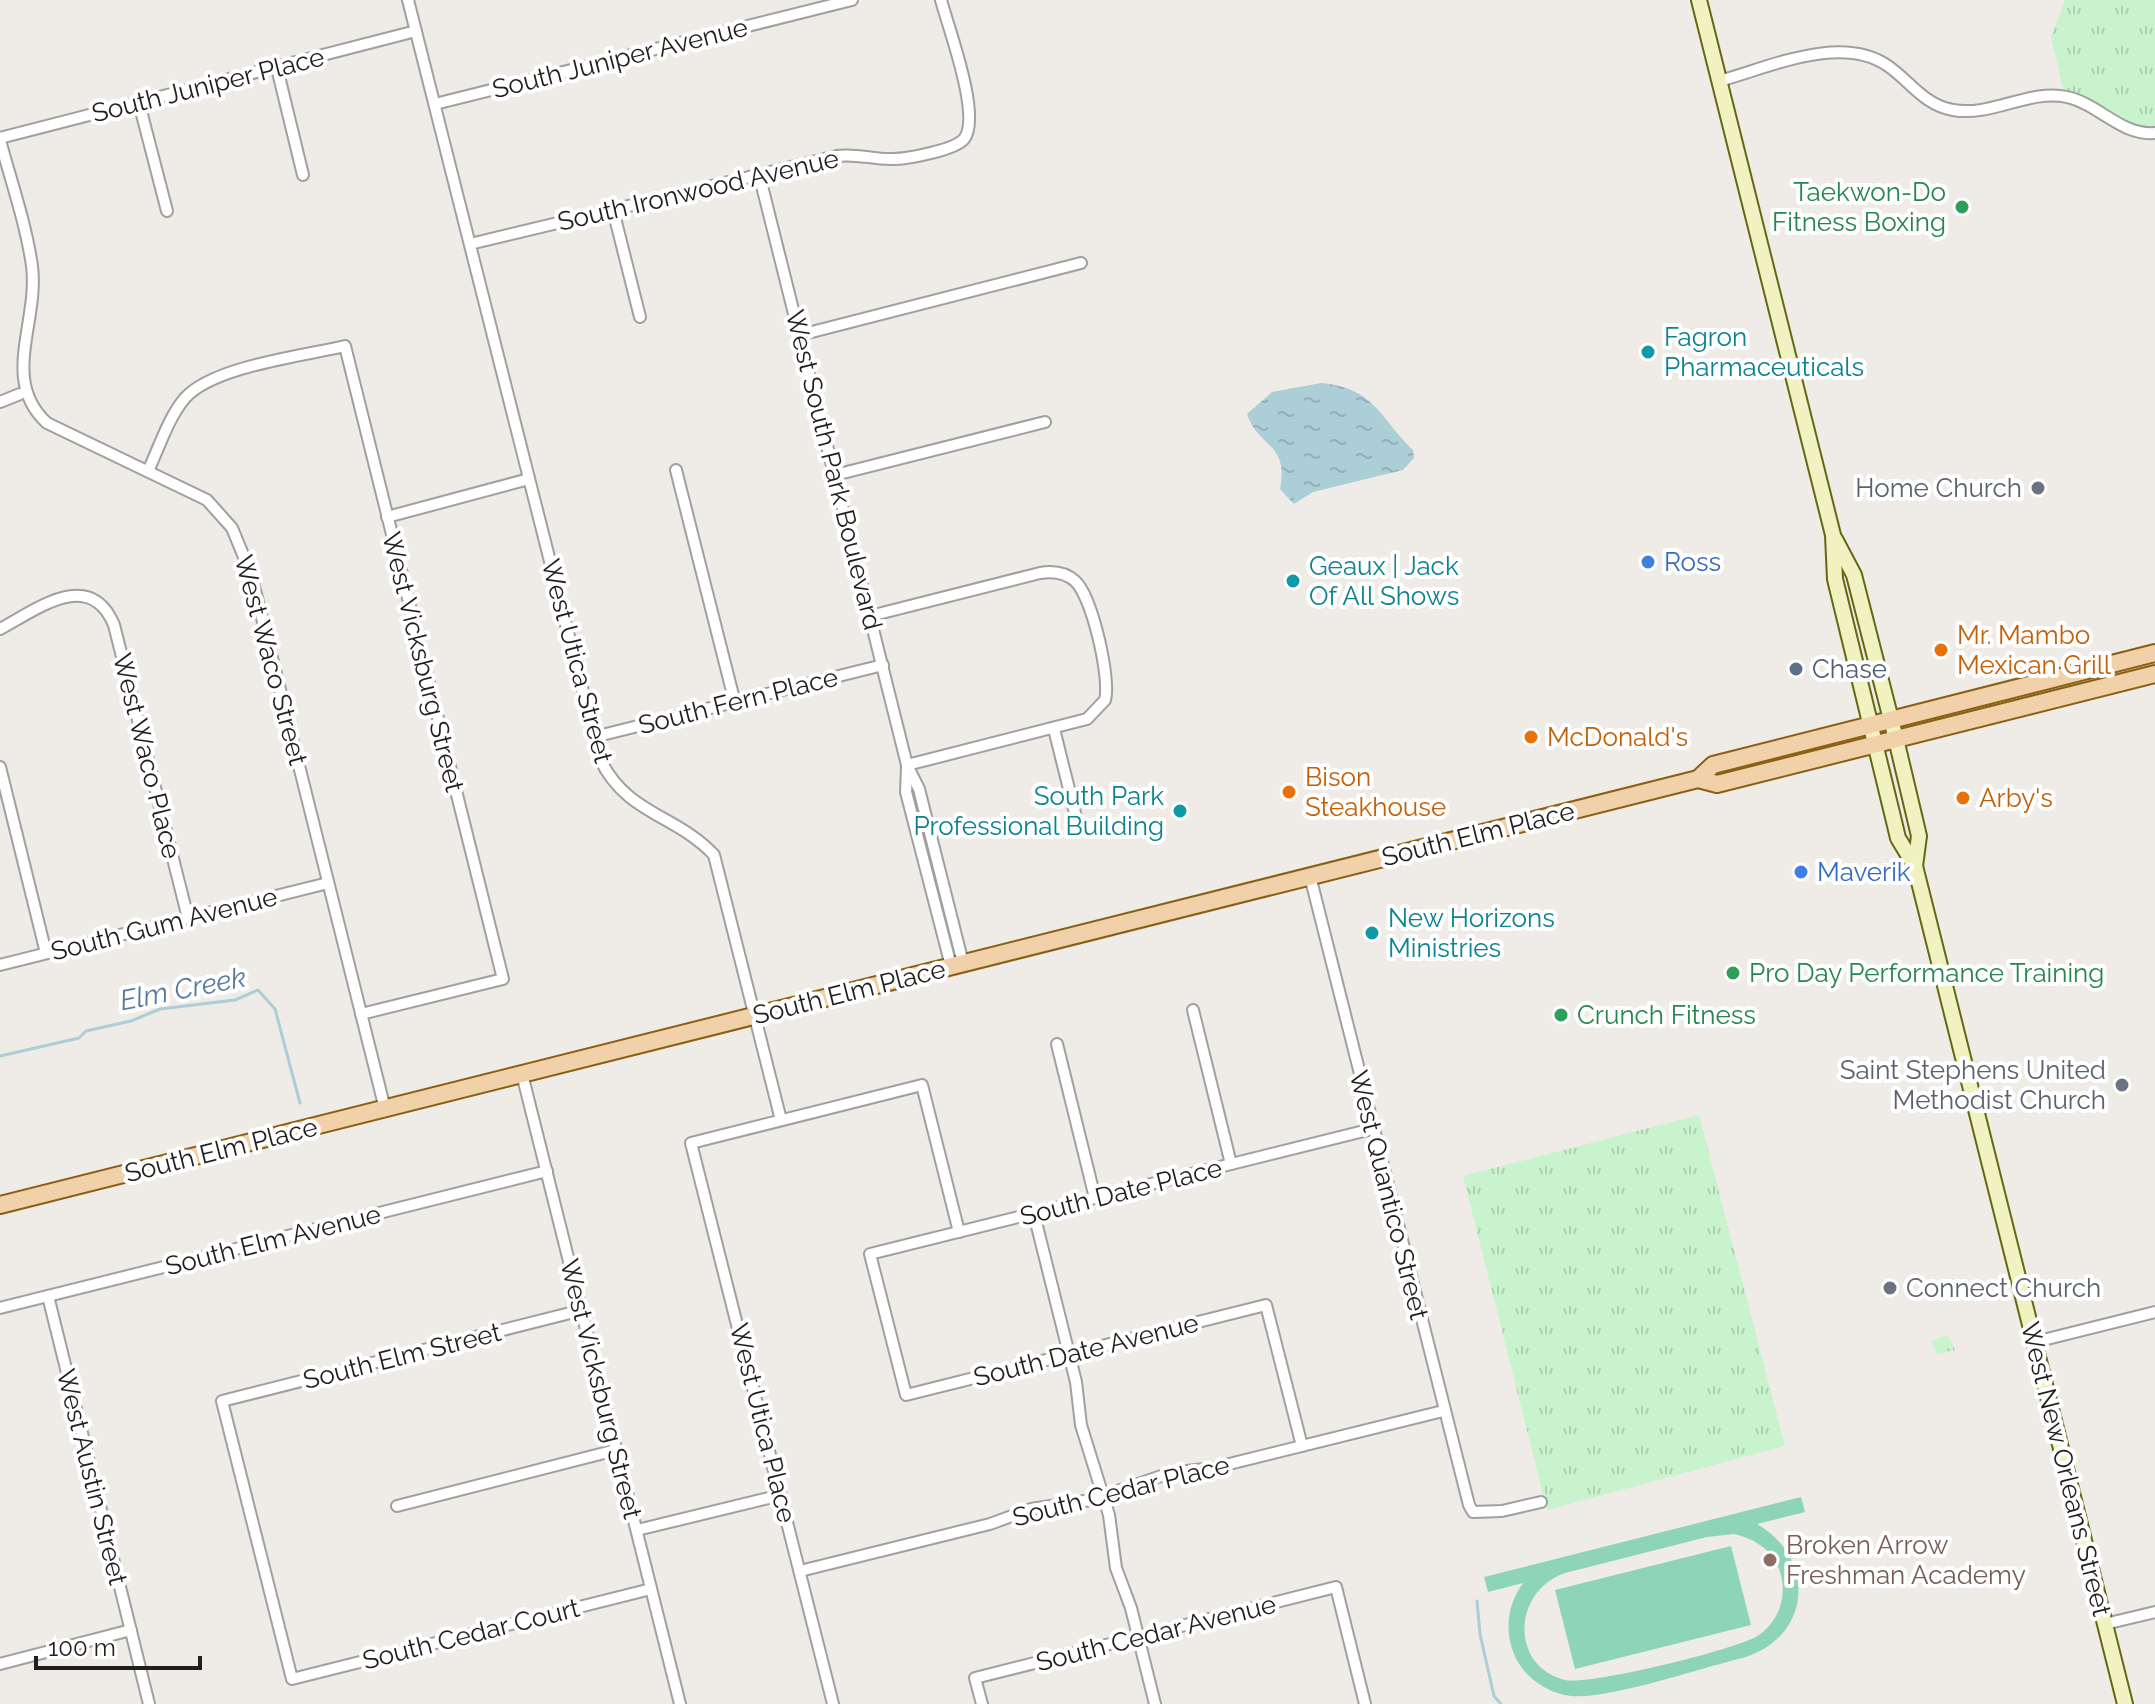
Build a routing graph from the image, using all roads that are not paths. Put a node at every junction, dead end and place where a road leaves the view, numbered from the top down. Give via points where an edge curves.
1 (408, 0) edge
2 (852, 0) edge
3 (941, 0) edge
4 (1699, 0) edge
5 (416, 31) junction
6 (277, 68) junction
7 (1719, 81) junction
8 (139, 103) junction
9 (435, 104) junction
10 (2155, 133) edge
11 (0, 139) edge
12 (759, 174) junction
13 (303, 175) dead end
14 (613, 210) junction
15 (167, 211) dead end
16 (470, 244) junction
17 (1081, 263) dead end
18 (640, 317) dead end
19 (800, 335) junction
20 (20, 394) junction
21 (0, 402) edge
22 (1045, 422) dead end
23 (676, 470) dead end
24 (148, 471) junction
25 (835, 475) junction
26 (529, 479) junction
27 (387, 517) junction
28 (1833, 535) junction
29 (870, 616) junction
30 (0, 629) edge
31 (2155, 653) edge
32 (883, 665) junction
33 (2073, 674) junction
34 (2155, 674) edge
35 (2078, 694) junction
36 (735, 703) junction
37 (1891, 720) junction
38 (1873, 725) junction
39 (1054, 729) junction
40 (594, 737) junction
41 (1896, 739) junction
42 (1877, 744) junction
43 (907, 765) junction
44 (0, 767) edge
45 (1698, 779) junction
46 (1079, 829) dead end
47 (1915, 866) junction
48 (1310, 876) junction
49 (328, 883) junction
50 (188, 918) junction
51 (46, 953) junction
52 (0, 965) edge
53 (957, 965) junction
54 (1193, 1010) dead end
55 (361, 1014) junction
56 (756, 1016) junction
57 (1057, 1044) dead end
58 (522, 1074) junction
59 (385, 1109) junction
60 (781, 1120) junction
61 (1372, 1129) junction
62 (1231, 1164) junction
63 (547, 1171) junction
64 (1095, 1198) junction
65 (0, 1205) edge
66 (1034, 1214) junction
67 (959, 1232) junction
68 (48, 1296) junction
69 (0, 1308) edge
70 (582, 1310) junction
71 (2155, 1312) edge
72 (2035, 1342) junction
73 (1070, 1354) junction
74 (906, 1395) joint
75 (1443, 1411) junction
76 (1302, 1446) junction
77 (616, 1450) junction
78 (781, 1495) junction
79 (1104, 1496) junction
80 (1541, 1502) dead end
81 (397, 1506) dead end
82 (637, 1530) junction
83 (800, 1571) junction
84 (651, 1589) junction
85 (2155, 1612) edge
86 (2105, 1624) junction
87 (131, 1630) junction
88 (1139, 1636) junction
89 (0, 1664) edge
90 (292, 1679) joint
91 (2124, 1701) edge
92 (149, 1704) edge
93 (680, 1704) edge
94 (833, 1704) edge
95 (982, 1704) edge
96 (1155, 1704) edge
97 (1365, 1704) edge

1 - 5 street, West Utica Street
2 - 9 street, South Juniper Avenue
3 - 12 street, South Ironwood Avenue via 967,97 967,132 952,146 909,157 849,154
4 - 7 main road, West New Orleans Street
5 - 6 street, South Juniper Place
5 - 9 street, West Utica Street
6 - 8 street, South Juniper Place
6 - 13 street
7 - 10 street via 1825,54 1856,53 1881,62 1924,98 1951,110 1987,109 2055,95 2091,105 2126,129
7 - 28 main road, West New Orleans Street
8 - 11 street, South Juniper Place
8 - 15 street
9 - 16 street, West Utica Street
11 - 20 street via 33,285 14,355
12 - 14 street, South Ironwood Avenue
12 - 19 street, West South Park Boulevard
14 - 16 street, South Ironwood Avenue
14 - 18 street
16 - 26 street, West Utica Street
17 - 19 street
19 - 25 street, West South Park Boulevard
20 - 21 street
20 - 24 street, West Waco Street via 47,423
22 - 25 street
23 - 36 street
24 - 27 street, West Vicksburg Street via 176,413 195,389 221,377 345,346
24 - 49 street, West Waco Street via 207,500 240,542
25 - 29 street, West South Park Boulevard
26 - 27 street
26 - 40 street, West Utica Street
27 - 55 street, West Vicksburg Street via 503,979
28 - 37 main road, West New Orleans Street via 1854,575
28 - 38 main road, West New Orleans Street via 1835,579
29 - 32 street, West South Park Boulevard
29 - 39 street via 1040,573 1063,574 1075,581 1085,593 1106,677 1105,700 1087,719
30 - 50 street, West Waco Place via 62,597 82,596 106,609
31 - 33 main road, South Elm Place
32 - 36 street, South Fern Place
32 - 43 street, West South Park Boulevard
33 - 35 main road
33 - 37 main road, South Elm Place
34 - 35 main road, South Elm Place
35 - 41 main road, South Elm Place
36 - 40 street, South Fern Place
37 - 38 main road, South Elm Place
37 - 41 main road, West New Orleans Street
38 - 42 main road, West New Orleans Street
38 - 45 main road, South Elm Place via 1713,765
39 - 43 street
39 - 46 street
40 - 56 street, West Utica Street via 607,772 622,792 714,855
41 - 42 main road, South Elm Place
41 - 47 main road, West New Orleans Street via 1919,836
42 - 45 main road, South Elm Place via 1717,784
42 - 47 main road, West New Orleans Street via 1898,838
43 - 53 street, West South Park Boulevard via 919,789
44 - 51 street
45 - 48 main road, South Elm Place
47 - 72 main road, West New Orleans Street
48 - 53 main road, South Elm Place
48 - 61 street, West Quantico Street
49 - 50 street, South Gum Avenue
49 - 55 street, West Waco Street
50 - 51 street, South Gum Avenue
51 - 52 street, South Gum Avenue
53 - 56 main road, South Elm Place
54 - 62 street
55 - 59 street, West Waco Street
56 - 58 main road, South Elm Place
56 - 60 street, West Utica Street
57 - 64 street
58 - 59 main road, South Elm Place
58 - 63 street, West Vicksburg Street
59 - 65 main road, South Elm Place
60 - 67 street via 922,1085
60 - 78 street, West Utica Place via 691,1143
61 - 62 street, South Date Place
61 - 75 street, West Quantico Street
62 - 64 street, South Date Place
63 - 68 street, South Elm Avenue
63 - 70 street, West Vicksburg Street
64 - 66 street, South Date Place
66 - 67 street, South Date Place
66 - 73 street
67 - 74 street, South Date Place via 870,1254
68 - 69 street, South Elm Avenue
68 - 87 street, West Austin Street
70 - 77 street, West Vicksburg Street
70 - 90 street, South Elm Street via 222,1401
71 - 72 street
72 - 86 main road, West New Orleans Street
73 - 74 street, South Date Avenue
73 - 76 street, South Date Avenue via 1266,1305
73 - 79 street via 1081,1425
75 - 76 street, South Cedar Place
75 - 80 street, West Quantico Street via 1473,1512
76 - 79 street, South Cedar Place via 1170,1473
77 - 81 street
77 - 82 street, West Vicksburg Street
78 - 82 street
78 - 83 street, West Utica Place
79 - 83 street, South Cedar Place via 1031,1509
79 - 88 street via 1116,1568
82 - 84 street, West Vicksburg Street
83 - 94 street, West Utica Place
84 - 90 street, South Cedar Court
84 - 93 street, West Vicksburg Street
85 - 86 street
86 - 91 main road, West New Orleans Street
87 - 89 street
87 - 92 street, West Austin Street
88 - 95 street, South Cedar Avenue via 975,1678
88 - 96 street
88 - 97 street, South Cedar Avenue via 1336,1587

